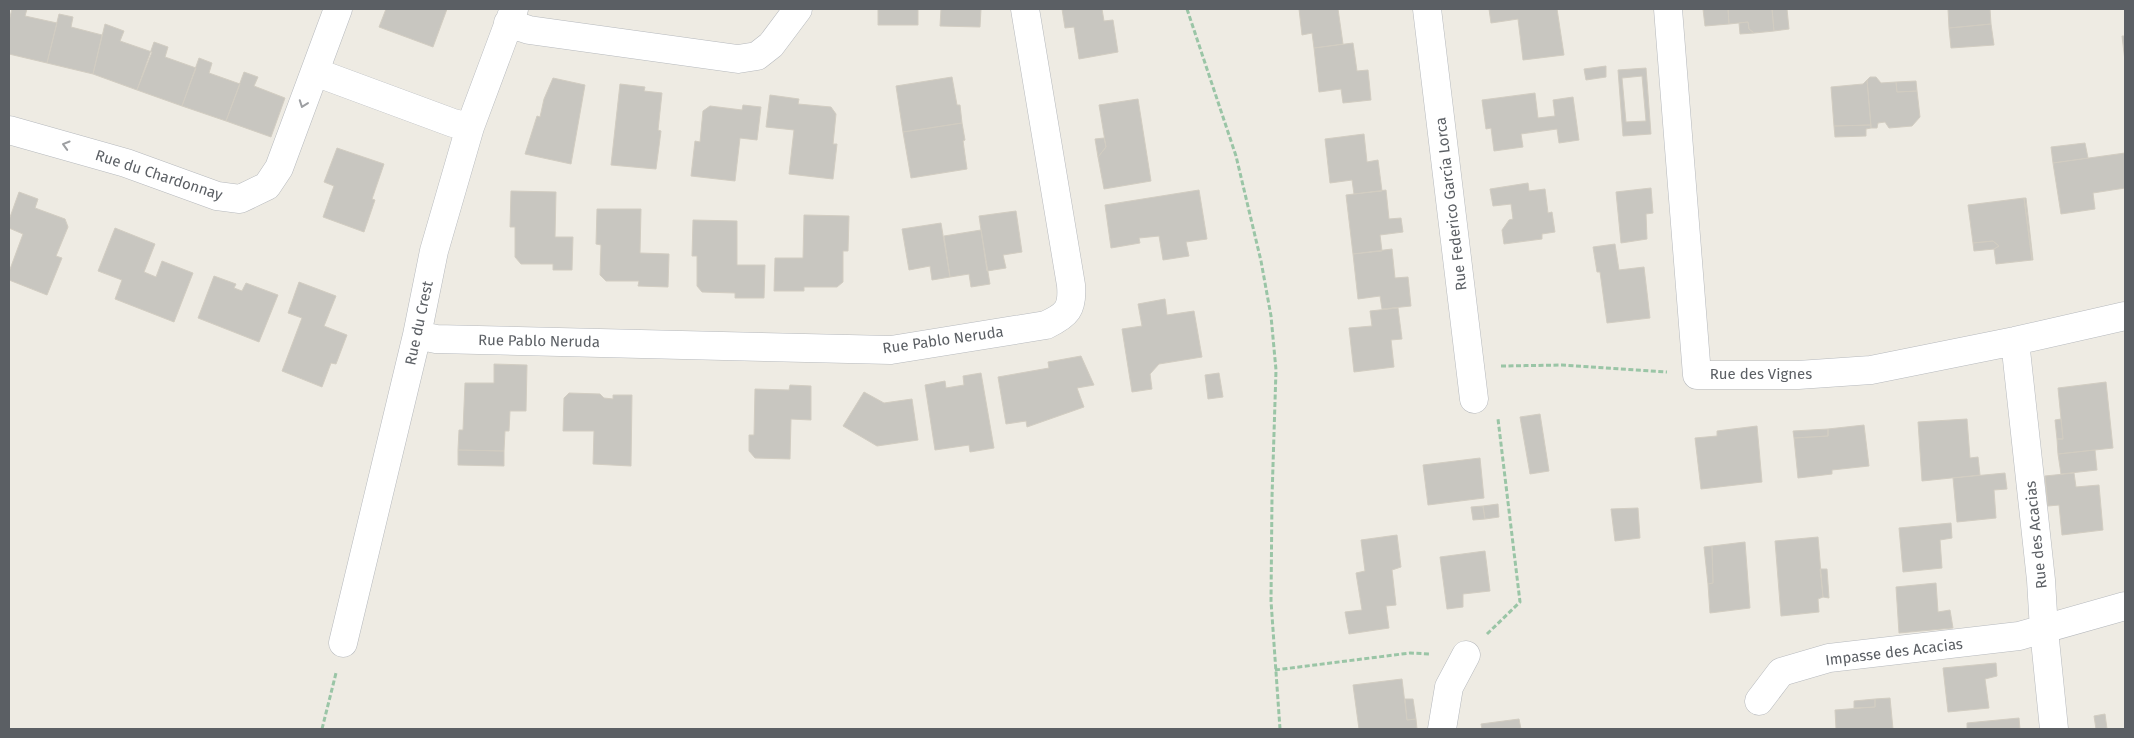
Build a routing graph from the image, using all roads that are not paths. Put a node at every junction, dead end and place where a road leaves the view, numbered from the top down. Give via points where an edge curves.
1 (338, 9) edge
2 (798, 9) edge
3 (1025, 9) edge
4 (1427, 9) edge
5 (1668, 9) edge
6 (511, 16) edge
7 (315, 72) junction
8 (470, 127) junction
9 (9, 130) edge
10 (2125, 316) edge
11 (417, 335) junction
12 (2015, 341) junction
13 (1474, 400) road end
14 (2125, 606) edge
15 (2044, 630) junction
16 (343, 643) road end
17 (1466, 655) road end
18 (1759, 701) dead end
19 (1442, 729) edge
20 (2054, 729) edge

1 - 7 street, Rue du Chardonnay
2 - 6 street via 771,45 757,56 738,59 528,30
3 - 11 street, Rue Pablo Neruda via 1071,285 1069,309 1061,318 1046,325 890,350 436,339
4 - 13 street, Rue Federico García Lorca
5 - 12 street, Rue des Vignes via 1697,375 1798,375 1871,370
6 - 8 street, Rue du Crest
7 - 8 street
7 -> 9 street, Rue du Chardonnay via 279,168 267,186 240,199 217,196 126,163
8 - 11 street, Rue du Crest via 434,251
10 - 12 street, Rue des Vignes
11 - 16 street, Rue du Crest
12 - 15 street, Rue des Acacias
14 - 15 street, Impasse des Acacias
15 - 18 street, Impasse des Acacias via 2019,636 1829,658 1781,672
15 - 20 street, Rue des Acacias
17 - 19 street via 1449,687

